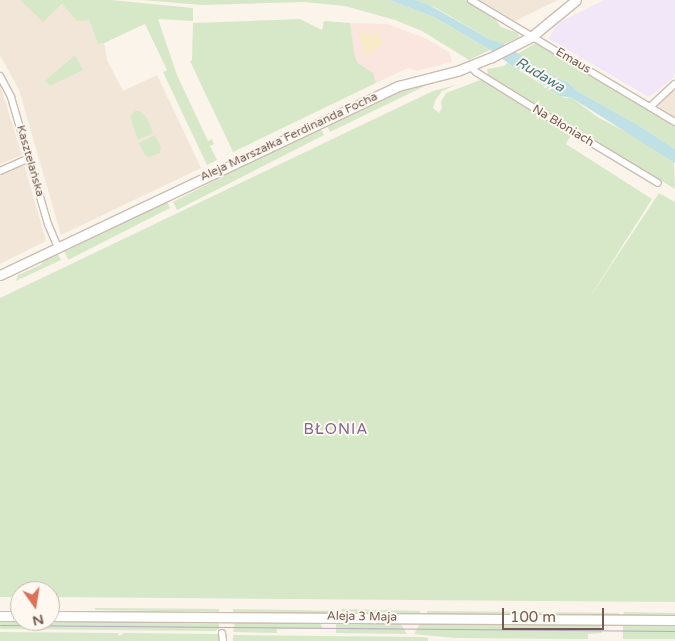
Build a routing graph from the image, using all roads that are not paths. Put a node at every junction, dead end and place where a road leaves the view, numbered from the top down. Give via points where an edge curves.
1 (472, 0) edge
2 (576, 0) edge
3 (531, 37) junction
4 (471, 67) junction
5 (0, 76) edge
6 (675, 84) edge
7 (650, 107) junction
8 (675, 122) edge
9 (29, 158) junction
10 (0, 170) edge
11 (658, 183) dead end
12 (58, 247) junction
13 (0, 275) edge
14 (60, 616) edge
15 (675, 620) edge
16 (222, 633) dead end
17 (224, 641) edge

1 - 3 street, Emaus
2 - 3 street, Aleja Marszałka Ferdinanda Focha
3 - 4 street, Aleja Marszałka Ferdinanda Focha
3 - 7 street, Emaus
4 - 11 street, Na Błoniach via 542,114
4 - 12 street, Aleja Marszałka Ferdinanda Focha via 398,86
5 - 9 street, Kasztelańska via 11,97
6 - 7 street
7 - 8 street, Emaus
9 - 10 street
9 - 12 street, Kasztelańska
12 - 13 street, Aleja Marszałka Ferdinanda Focha
14 - 15 street, Aleja 3 Maja
16 - 17 street

